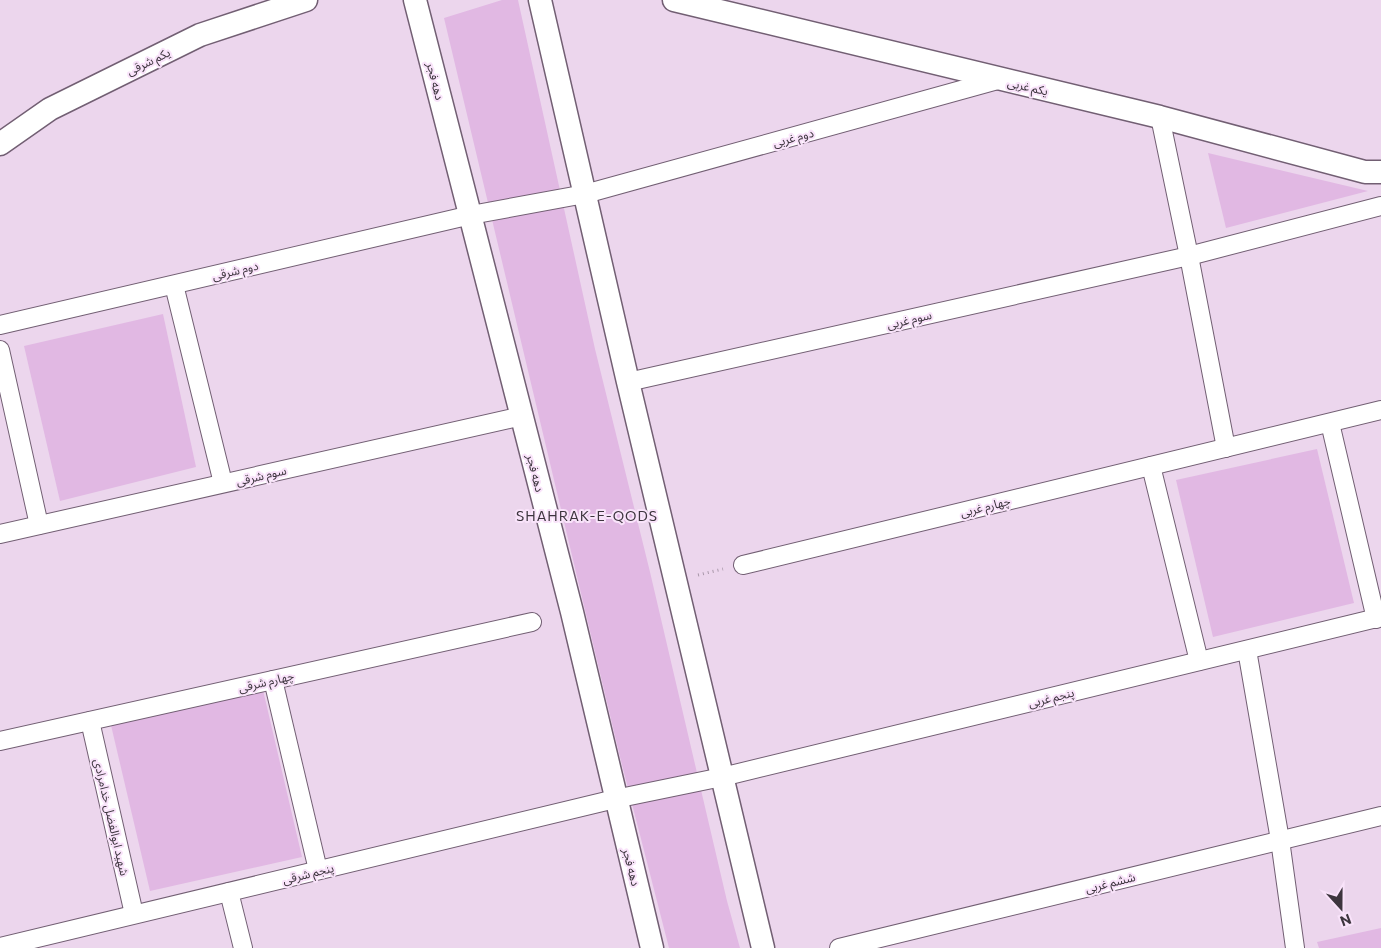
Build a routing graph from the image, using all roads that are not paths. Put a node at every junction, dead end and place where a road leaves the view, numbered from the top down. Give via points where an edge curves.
1 (306, 0) edge
2 (415, 0) edge
3 (540, 0) edge
4 (674, 0) edge
5 (1001, 79) junction
6 (1160, 117) junction
7 (0, 144) edge
8 (1381, 172) edge
9 (585, 194) junction
10 (1381, 206) edge
11 (471, 215) junction
12 (1190, 256) junction
13 (174, 285) junction
14 (0, 325) edge
15 (0, 350) edge
16 (628, 382) junction
17 (1381, 410) edge
18 (522, 416) junction
19 (1330, 423) junction
20 (1226, 448) junction
21 (1150, 466) junction
22 (223, 483) junction
23 (39, 525) junction
24 (0, 534) edge
25 (743, 565) dead end
26 (1378, 618) edge
27 (532, 622) dead end
28 (1247, 650) junction
29 (1199, 661) junction
30 (273, 680) junction
31 (90, 721) junction
32 (0, 741) edge
33 (722, 777) junction
34 (615, 799) junction
35 (1381, 816) edge
36 (1280, 840) junction
37 (318, 870) junction
38 (229, 892) junction
39 (134, 914) junction
40 (0, 947) edge
41 (243, 948) edge
42 (652, 948) edge
43 (763, 948) edge
44 (840, 948) edge
45 (1295, 948) edge

1 - 7 street, یکم شرقی via 200,35 50,109
2 - 11 street, دهه فجر
3 - 9 street
4 - 5 street, یکم غربی
5 - 6 street, یکم غربی
5 - 9 street, دوم غربی
6 - 8 street, یکم غربی via 1366,172
6 - 12 street
9 - 11 street, دوم غربی
9 - 16 street
10 - 12 street, سوم غربی
11 - 13 street, دوم شرقی
11 - 18 street, دهه فجر
12 - 16 street, سوم غربی
12 - 20 street
13 - 14 street, دوم شرقی
13 - 22 street
15 - 23 street
16 - 33 street
17 - 19 street, چهارم غربی
18 - 22 street, سوم شرقی
18 - 34 street, دهه فجر
19 - 20 street, چهارم غربی
19 - 26 street
20 - 21 street, چهارم غربی
21 - 25 street, چهارم غربی
21 - 29 street
22 - 23 street, سوم شرقی
23 - 24 street, سوم شرقی
26 - 28 street, پنجم غربی
27 - 30 street, چهارم شرقی
28 - 29 street, پنجم غربی
28 - 36 street
29 - 33 street, پنجم غربی
30 - 31 street, چهارم شرقی
30 - 37 street
31 - 32 street, چهارم شرقی
31 - 39 street, شهید ابوالفضل خدامرادی
33 - 34 street, پنجم غربی
33 - 43 street
34 - 37 street, پنجم شرقی
34 - 42 street, دهه فجر
35 - 36 street, ششم غربی
36 - 44 street, ششم غربی
36 - 45 street
37 - 38 street, پنجم شرقی
38 - 39 street, پنجم شرقی
38 - 41 street
39 - 40 street, پنجم شرقی

